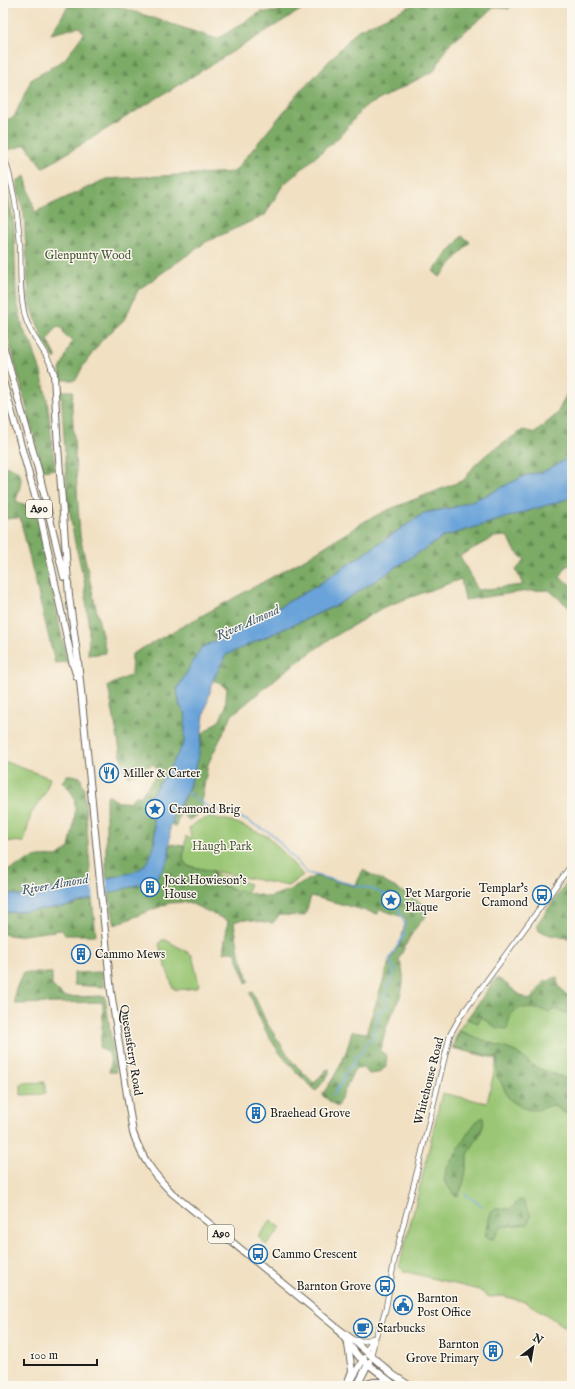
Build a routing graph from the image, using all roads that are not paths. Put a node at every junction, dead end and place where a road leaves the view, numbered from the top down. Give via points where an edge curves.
1 (3, 152) edge
2 (3, 345) edge
3 (52, 368) joint
4 (3, 381) edge
5 (69, 596) junction
6 (80, 688) junction
7 (572, 864) edge
8 (336, 1327) junction
9 (374, 1336) junction
10 (353, 1340) junction
11 (347, 1342) junction
12 (369, 1354) junction
13 (365, 1362) junction
14 (355, 1375) junction
15 (389, 1382) junction
16 (346, 1385) edge
17 (409, 1385) edge
18 (358, 1386) edge
19 (396, 1386) edge

1 - 3 street via 17,219 25,316
2 - 5 main road, A90 via 38,469
3 - 5 main road
4 - 6 main road, A90 via 40,514
5 - 6 main road, A90
6 - 8 main road, Queensferry Road / A90 via 111,992 131,1121 139,1149 158,1178 178,1198
7 - 9 street, Whitehouse Road via 460,1017 450,1035 395,1257 386,1307
8 - 10 main road, Queensferry Road / A90
8 - 11 main road, Queensferry Road / A90
9 - 10 street via 363,1341
9 - 12 street, Whitehouse Road
10 - 12 main road, Queensferry Road / A90
11 - 13 main road, Queensferry Road / A90
11 - 16 main road via 352,1371
12 - 13 main road
12 - 17 main road, Queensferry Road / A90
13 - 14 main road
13 - 15 main road, Queensferry Road / A90
13 - 18 main road
14 - 16 main road
14 - 18 main road
15 - 17 main road
15 - 18 main road via 373,1382
15 - 19 main road, Queensferry Road / A90

